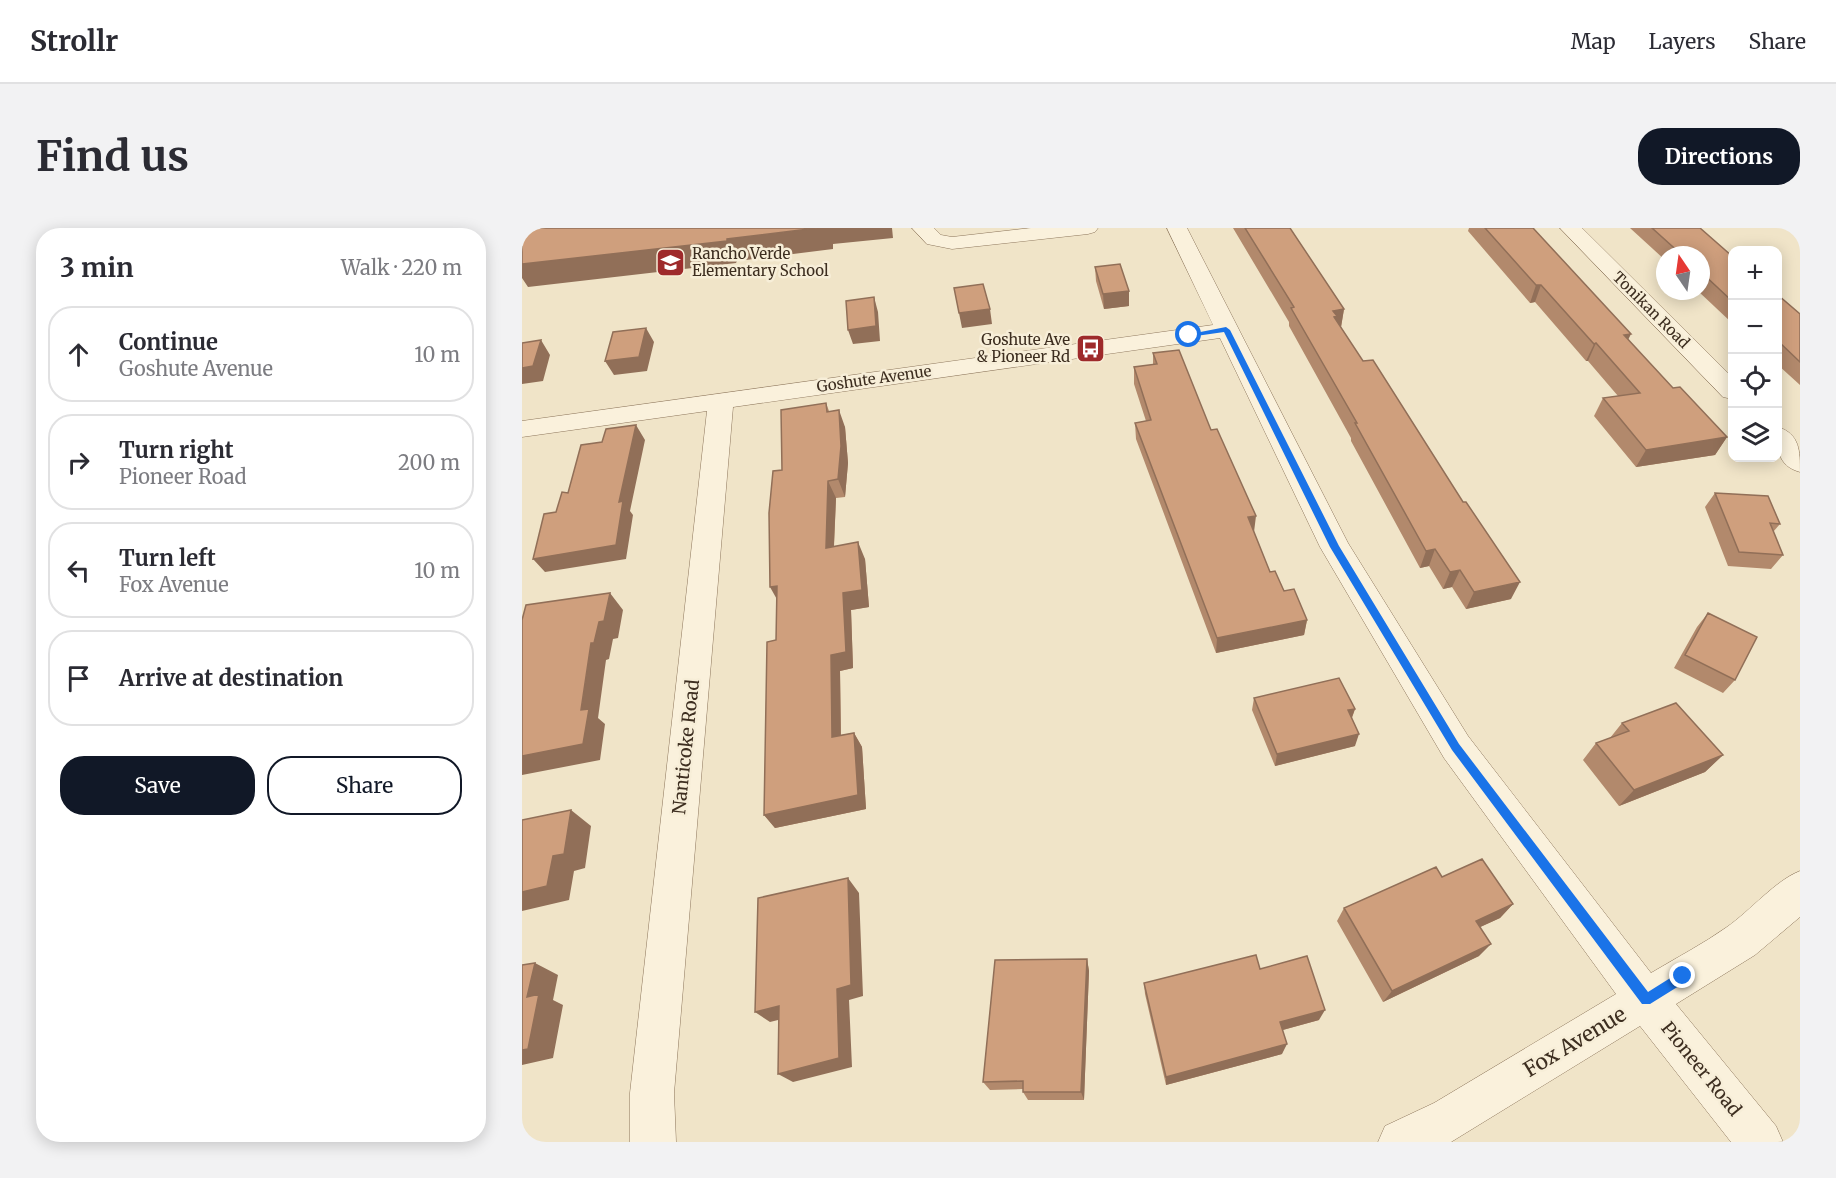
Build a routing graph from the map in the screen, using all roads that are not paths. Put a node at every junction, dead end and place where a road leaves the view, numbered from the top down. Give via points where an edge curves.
1 (1088, 228) edge
2 (1177, 228) edge
3 (1570, 228) edge
4 (998, 233) dead end
5 (928, 234) edge
6 (1226, 330) junction
7 (1728, 387) edge
8 (721, 401) junction
9 (522, 429) edge
10 (1782, 441) edge
11 (1800, 463) edge
12 (1800, 890) edge
13 (1646, 1000) junction
14 (653, 1142) edge
15 (1401, 1142) edge
16 (1760, 1142) edge

1 - 5 street via 952,243
2 - 6 street, Pioneer Road
3 - 7 street, Tonikan Road
4 - 5 street
6 - 8 street, Goshute Avenue
6 - 13 street, Pioneer Road via 1335,547 1456,747
8 - 9 street, Goshute Avenue
8 - 14 street, Nanticoke Road via 652,1093
10 - 11 street
12 - 13 street, Fox Avenue via 1741,941
13 - 15 street, Fox Avenue via 1450,1119
13 - 16 street, Pioneer Road

